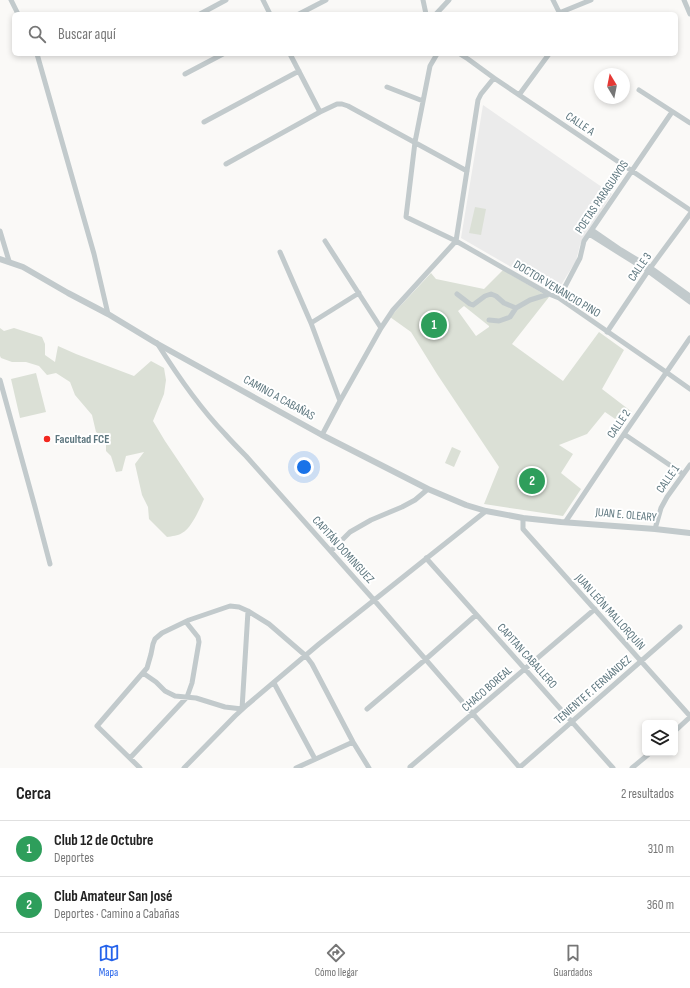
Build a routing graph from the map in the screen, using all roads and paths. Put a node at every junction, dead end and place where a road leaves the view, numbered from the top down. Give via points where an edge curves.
1 (11, 0) edge
2 (226, 0) edge
3 (263, 0) edge
4 (326, 0) edge
5 (423, 0) edge
6 (449, 0) edge
7 (553, 0) edge
8 (591, 0) edge
9 (684, 0) edge
10 (17, 12) edge
11 (204, 12) edge
12 (269, 12) edge
13 (303, 12) edge
14 (426, 12) edge
15 (438, 12) edge
16 (559, 12) edge
17 (561, 12) edge
18 (690, 14) edge
19 (38, 56) edge
20 (219, 56) edge
21 (291, 56) edge
22 (436, 56) edge
23 (463, 56) edge
24 (548, 56) edge
25 (299, 71) junction
26 (185, 74) dead end
27 (494, 78) junction
28 (387, 87) dead end
29 (639, 90) dead end
30 (519, 95) junction
31 (423, 101) junction
32 (320, 112) junction
33 (672, 112) junction
34 (204, 122) dead end
35 (690, 123) edge
36 (415, 142) junction
37 (226, 164) dead end
38 (467, 170) junction
39 (631, 171) junction
40 (690, 210) edge
41 (690, 214) edge
42 (0, 231) edge
43 (590, 232) junction
44 (325, 241) dead end
45 (456, 241) junction
46 (280, 252) dead end
47 (0, 259) edge
48 (9, 261) junction
49 (649, 269) junction
50 (359, 293) junction
51 (457, 294) dead end
52 (549, 294) junction
53 (690, 296) edge
54 (559, 298) junction
55 (690, 302) edge
56 (516, 308) junction
57 (108, 314) junction
58 (489, 320) dead end
59 (311, 323) junction
60 (381, 328) junction
61 (607, 332) junction
62 (690, 338) edge
63 (156, 343) junction
64 (666, 372) junction
65 (0, 380) edge
66 (690, 389) edge
67 (340, 401) junction
68 (624, 434) junction
69 (322, 435) junction
70 (690, 465) edge
71 (683, 474) junction
72 (428, 489) junction
73 (486, 511) junction
74 (522, 518) junction
75 (563, 522) junction
76 (655, 528) junction
77 (690, 533) edge
78 (331, 551) junction
79 (426, 558) junction
80 (50, 564) dead end
81 (374, 600) junction
82 (595, 609) junction
83 (248, 611) junction
84 (476, 615) junction
85 (186, 622) junction
86 (680, 627) dead end
87 (306, 656) junction
88 (426, 659) junction
89 (640, 661) junction
90 (525, 669) junction
91 (143, 673) junction
92 (274, 683) junction
93 (187, 697) junction
94 (242, 709) junction
95 (367, 709) dead end
96 (473, 714) junction
97 (690, 717) edge
98 (572, 722) junction
99 (678, 728) edge
100 (353, 742) junction
101 (646, 756) edge
102 (130, 758) junction
103 (315, 759) junction
104 (410, 767) edge
105 (140, 768) edge
106 (184, 768) edge
107 (296, 768) edge
108 (369, 768) edge
109 (519, 768) edge
110 (613, 768) edge
111 (632, 768) edge

1 - 10 street
2 - 11 street
3 - 12 street
4 - 13 street
5 - 14 street
6 - 15 street
7 - 16 street
8 - 17 street
9 - 18 street
19 - 57 street via 94,254
20 - 26 street
21 - 25 street
22 - 31 street via 430,66
23 - 27 street, CALLE A
24 - 30 street
25 - 32 street
25 - 34 street
27 - 30 street, CALLE A
27 - 38 street via 478,100
28 - 31 street
29 - 33 street
30 - 39 street, CALLE A
31 - 36 street
32 - 36 street via 342,104
32 - 37 street
33 - 35 street
33 - 39 street, POETAS PARAGUAYOS
36 - 38 street
36 - 45 street, DOCTOR VENANCIO PINO via 406,217
38 - 45 street
39 - 40 street, CALLE A
39 - 43 street, POETAS PARAGUAYOS
41 - 49 street, CALLE 3
42 - 48 street
43 - 49 street
43 - 54 street, POETAS PARAGUAYOS via 584,241 580,258
44 - 50 street
45 - 52 street, DOCTOR VENANCIO PINO
45 - 60 street via 393,310
46 - 59 street
47 - 48 street, CAMINO A CABAÑAS
48 - 57 street, CAMINO A CABAÑAS
49 - 53 street
49 - 55 street
49 - 61 street, CALLE 3
50 - 59 street
50 - 60 street
51 - 56 street via 473,305 491,294
52 - 54 street, DOCTOR VENANCIO PINO
52 - 56 street
54 - 61 street, DOCTOR VENANCIO PINO
56 - 58 street via 510,317 499,321
57 - 63 street, CAMINO A CABAÑAS
59 - 67 street
60 - 67 street
61 - 64 street, DOCTOR VENANCIO PINO
62 - 64 street, CALLE 2
63 - 69 street, CAMINO A CABAÑAS
63 - 78 street, CAPITÁN DOMINGUEZ via 224,434
64 - 66 street, DOCTOR VENANCIO PINO
64 - 68 street, CALLE 2
65 - 80 street
67 - 69 street
68 - 71 street
68 - 75 street, CALLE 2
69 - 72 street, CAMINO A CABAÑAS
70 - 71 street, CALLE 1
71 - 76 street, CALLE 1 via 661,508
72 - 73 street, CAMINO A CABAÑAS
72 - 78 street via 415,500 350,532
73 - 74 street, CAMINO A CABAÑAS
73 - 79 street
74 - 75 street, CAMINO A CABAÑAS
74 - 82 street, JUAN LEÓN MALLORQUÍN via 523,530
75 - 76 street, JUAN E. OLEARY
76 - 77 street, JUAN E. OLEARY
78 - 81 street, CAPITÁN DOMINGUEZ
79 - 81 street
79 - 84 street, CAPITAN CABALLERO
81 - 87 street
81 - 88 street, CAPITÁN DOMINGUEZ
82 - 89 street, JUAN LEÓN MALLORQUÍN
82 - 90 street, CHACO BOREAL
83 - 85 street via 230,606
83 - 87 street via 269,624
83 - 94 street
84 - 88 street
84 - 90 street, CAPITAN CABALLERO
85 - 91 street via 155,639 147,668
85 - 93 street via 199,642
86 - 89 street, TENIENTE F. FERNÁNDEZ
87 - 92 street
87 - 100 street
88 - 95 street
88 - 96 street, CAPITÁN DOMINGUEZ
89 - 97 street, JUAN LEÓN MALLORQUÍN
89 - 98 street, TENIENTE F. FERNÁNDEZ
90 - 96 street, CHACO BOREAL
90 - 98 street, CAPITAN CABALLERO
91 - 93 street via 165,691 175,696
91 - 102 street via 97,726
92 - 94 street
92 - 103 street
93 - 94 street
93 - 102 street
94 - 106 street
96 - 104 street, CHACO BOREAL
96 - 109 street, CAPITÁN DOMINGUEZ
97 - 99 street
98 - 109 street, TENIENTE F. FERNÁNDEZ
98 - 110 street, CAPITAN CABALLERO
100 - 103 street
100 - 108 street
101 - 111 street
102 - 105 street
103 - 107 street

